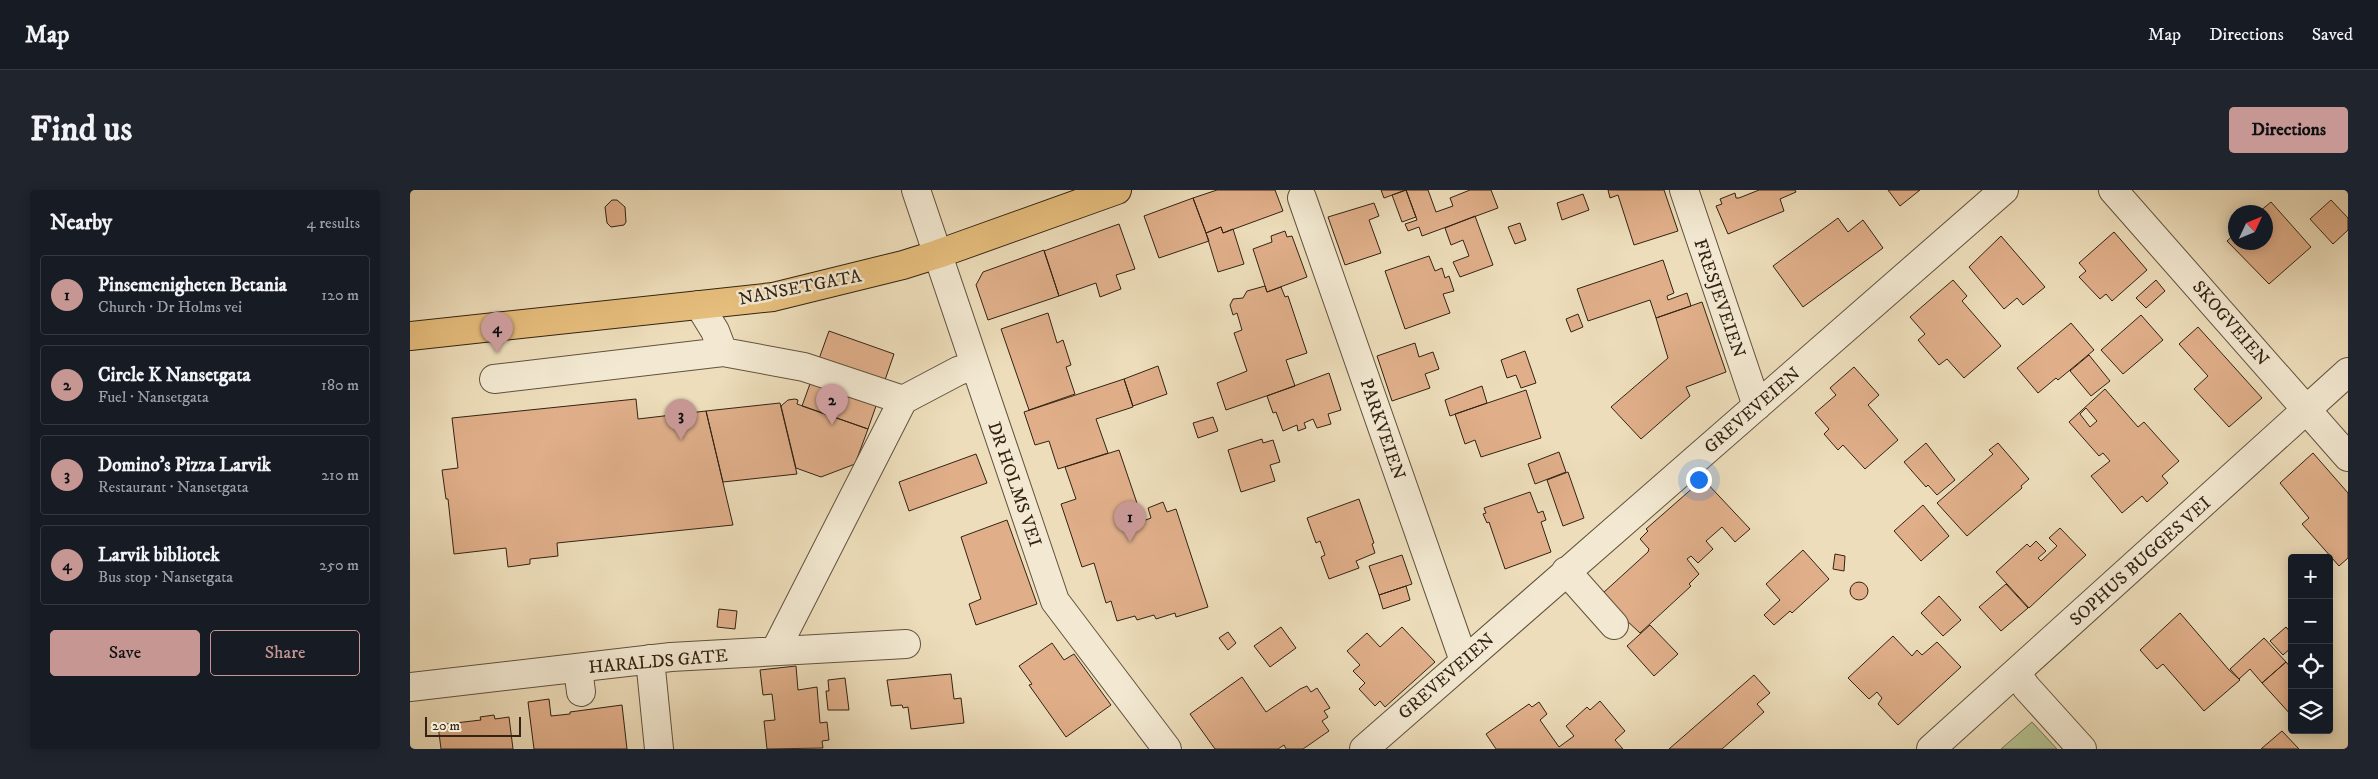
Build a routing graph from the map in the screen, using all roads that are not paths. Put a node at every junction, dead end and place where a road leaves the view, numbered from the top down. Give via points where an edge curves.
1 (916, 190) edge
2 (1117, 190) edge
3 (1684, 190) edge
4 (2004, 190) edge
5 (2113, 190) edge
6 (1302, 198) dead end
7 (938, 254) junction
8 (699, 305) junction
9 (410, 336) edge
10 (723, 352) junction
11 (975, 366) junction
12 (2348, 372) edge
13 (494, 379) dead end
14 (904, 400) junction
15 (1757, 406) junction
16 (2306, 410) junction
17 (2348, 458) edge
18 (1566, 571) junction
19 (1614, 625) dead end
20 (906, 644) dead end
21 (775, 652) junction
22 (650, 659) junction
23 (1464, 661) junction
24 (2017, 673) junction
25 (410, 687) edge
26 (659, 749) edge
27 (1167, 749) edge
28 (1364, 749) edge
29 (1931, 749) edge
30 (2082, 749) edge

1 - 7 street, DR HOLMS VEI
2 - 7 main road, NANSETGATA
3 - 15 street, FRESJEVEIEN
4 - 15 street, GREVEVEIEN
5 - 16 street, SKOGVEIEN
6 - 23 street, PARKVEIEN
7 - 8 main road, NANSETGATA via 774,296
7 - 11 street, DR HOLMS VEI
8 - 9 main road, NANSETGATA
8 - 10 street
10 - 13 street
10 - 14 street via 804,367
11 - 14 street via 958,371
11 - 27 street, DR HOLMS VEI via 1055,601
12 - 16 street, SOPHUS BUGGES VEI
14 - 21 street
15 - 18 street, GREVEVEIEN
16 - 17 street, SKOGVEIEN
16 - 24 street, SOPHUS BUGGES VEI
18 - 19 street
18 - 23 street, GREVEVEIEN
20 - 21 street, HARALDS GATE
21 - 22 street, HARALDS GATE
22 - 25 street, HARALDS GATE via 579,680
22 - 26 street
23 - 28 street, GREVEVEIEN
24 - 29 street, SOPHUS BUGGES VEI
24 - 30 street

